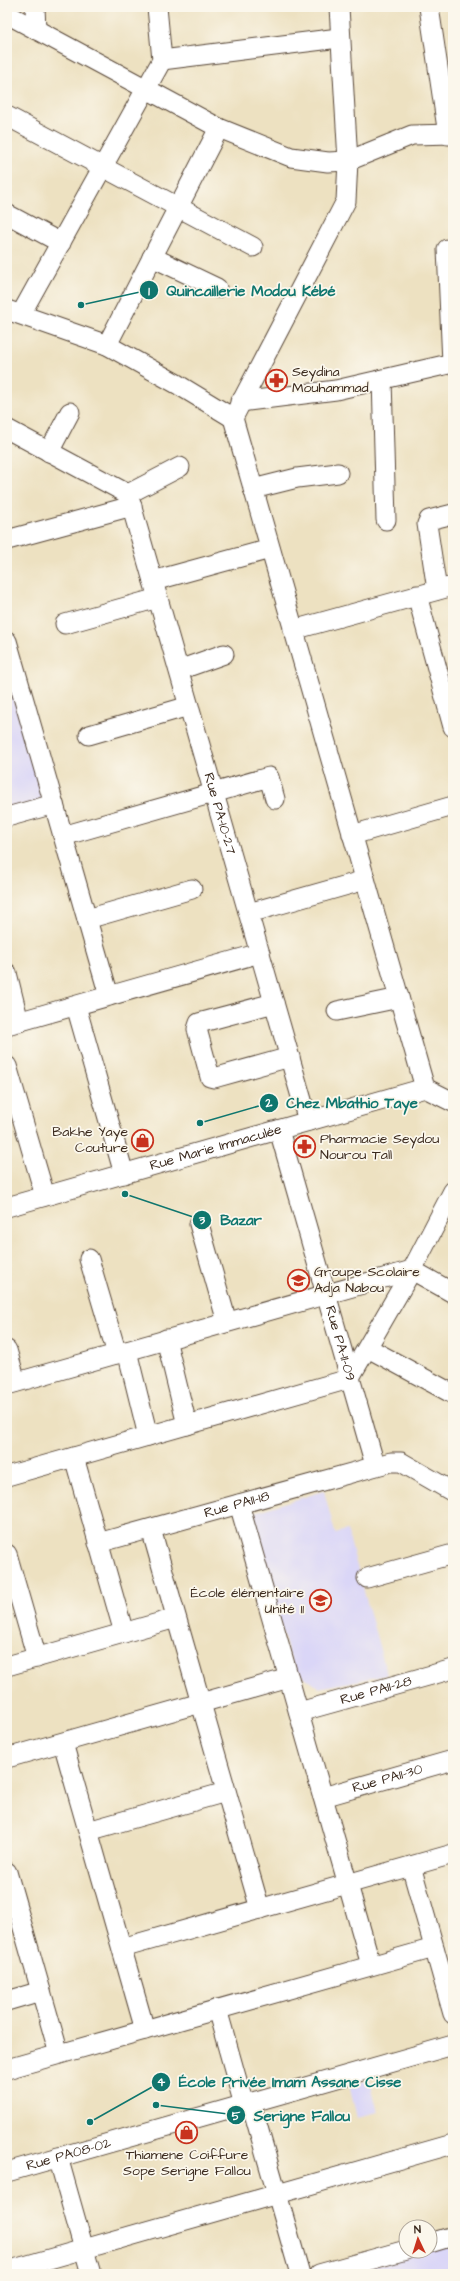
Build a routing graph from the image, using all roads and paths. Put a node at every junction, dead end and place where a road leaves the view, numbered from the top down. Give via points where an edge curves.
1 (35, 7) edge
2 (157, 7) edge
3 (338, 7) edge
4 (429, 7) edge
5 (7, 14) edge
6 (36, 30) junction
7 (340, 38) junction
8 (162, 60) junction
9 (146, 89) junction
10 (7, 116) edge
11 (219, 128) junction
12 (451, 134) edge
13 (348, 161) junction
14 (102, 167) junction
15 (178, 207) junction
16 (7, 214) edge
17 (61, 243) junction
18 (252, 247) dead end
19 (447, 249) dead end
20 (152, 257) junction
21 (217, 288) dead end
22 (14, 312) edge
23 (107, 345) junction
24 (452, 363) edge
25 (382, 379) junction
26 (236, 410) junction
27 (70, 412) dead end
28 (7, 429) edge
29 (49, 452) junction
30 (180, 467) dead end
31 (338, 473) dead end
32 (253, 489) junction
33 (130, 500) junction
34 (453, 514) edge
35 (386, 520) dead end
36 (7, 540) edge
37 (270, 549) junction
38 (445, 588) edge
39 (156, 589) junction
40 (417, 595) junction
41 (65, 624) dead end
42 (293, 630) junction
43 (7, 641) edge
44 (224, 654) dead end
45 (179, 670) junction
46 (190, 706) junction
47 (453, 727) edge
48 (89, 735) dead end
49 (214, 792) junction
50 (275, 799) dead end
51 (54, 804) junction
52 (453, 806) edge
53 (7, 817) edge
54 (352, 835) junction
55 (63, 836) junction
56 (365, 880) junction
57 (192, 889) dead end
58 (249, 912) junction
59 (87, 919) junction
60 (260, 953) junction
61 (7, 973) edge
62 (109, 996) junction
63 (399, 998) junction
64 (274, 1003) junction
65 (76, 1006) junction
66 (337, 1010) dead end
67 (13, 1024) edge
68 (290, 1057) junction
69 (7, 1066) edge
70 (425, 1088) junction
71 (453, 1102) edge
72 (308, 1121) junction
73 (279, 1130) junction
74 (124, 1174) junction
75 (453, 1191) edge
76 (45, 1196) junction
77 (7, 1207) edge
78 (198, 1224) dead end
79 (89, 1259) dead end
80 (412, 1270) junction
81 (453, 1293) edge
82 (324, 1294) junction
83 (227, 1322) junction
84 (166, 1339) junction
85 (368, 1348) junction
86 (7, 1350) edge
87 (122, 1352) junction
88 (349, 1380) junction
89 (12, 1384) edge
90 (453, 1394) edge
91 (187, 1425) junction
92 (148, 1436) junction
93 (74, 1458) junction
94 (375, 1465) junction
95 (7, 1476) edge
96 (453, 1492) edge
97 (239, 1504) junction
98 (151, 1529) junction
99 (98, 1544) junction
100 (7, 1554) edge
101 (453, 1554) edge
102 (367, 1578) dead end
103 (176, 1618) junction
104 (124, 1633) junction
105 (37, 1658) junction
106 (7, 1666) edge
107 (453, 1669) edge
108 (289, 1678) junction
109 (201, 1703) junction
110 (298, 1712) junction
111 (63, 1743) junction
112 (7, 1758) edge
113 (453, 1760) edge
114 (226, 1792) junction
115 (323, 1797) junction
116 (88, 1831) junction
117 (453, 1854) edge
118 (411, 1866) junction
119 (7, 1872) edge
120 (348, 1884) junction
121 (260, 1909) junction
122 (122, 1948) junction
123 (434, 1948) junction
124 (371, 1965) junction
125 (41, 1991) junction
126 (7, 2001) edge
127 (217, 2009) junction
128 (453, 2014) edge
129 (145, 2030) junction
130 (453, 2045) edge
131 (59, 2054) junction
132 (7, 2069) edge
133 (248, 2104) junction
134 (453, 2144) edge
135 (58, 2157) junction
136 (7, 2172) edge
137 (277, 2194) junction
138 (453, 2236) edge
139 (438, 2241) edge
140 (84, 2249) junction
141 (398, 2252) edge
142 (7, 2271) edge
143 (91, 2274) edge
144 (300, 2274) edge
145 (319, 2274) edge

1 - 6 street
2 - 8 street
3 - 7 street
4 - 12 street
5 - 6 street
6 - 9 street
7 - 8 street
7 - 13 street
8 - 9 street
9 - 11 street
9 - 14 street
10 - 14 street
11 - 13 street via 291,157
11 - 15 street
12 - 13 street via 412,135
13 - 26 street via 346,201
14 - 15 street
14 - 17 street
15 - 18 street
15 - 20 street
16 - 17 street
17 - 22 street
19 - 24 street
20 - 21 street
20 - 23 street
22 - 23 street
23 - 26 street via 177,384
24 - 25 street
25 - 26 street
25 - 35 street
26 - 32 street
27 - 29 street
28 - 29 street
29 - 33 street
30 - 33 street
31 - 32 street via 297,478
32 - 37 street
33 - 36 street
33 - 39 street, Rue PA-10-27
34 - 38 street via 429,520 427,524
37 - 39 street
37 - 42 street
38 - 40 street
39 - 41 street
39 - 45 street, Rue PA-10-27
40 - 42 street
40 - 47 street
42 - 54 street
43 - 51 street
44 - 45 street
45 - 46 street, Rue PA-10-27
46 - 48 street
46 - 49 street, Rue PA-10-27
49 - 50 street via 269,777
49 - 55 street
49 - 58 street, Rue PA-10-27
51 - 53 street
51 - 55 street
52 - 54 street
54 - 56 street
55 - 59 street
56 - 58 street
56 - 63 street
57 - 59 street
58 - 60 street, Rue PA-10-27
59 - 62 street
60 - 62 street
60 - 64 street, Rue PA-10-27
61 - 67 street
62 - 65 street
63 - 66 street
63 - 70 street
64 - 68 street, Rue PA-10-27
64 - 68 street via 199,1023 197,1029 210,1077
65 - 67 street
65 - 74 street
68 - 72 street, Rue PA-10-27
69 - 76 street
70 - 71 street
70 - 72 street, Rue Marie Immaculée
72 - 73 street, Rue Marie Immaculée
73 - 74 street, Rue Marie Immaculée
73 - 82 street, Rue PA-11-09
74 - 76 street, Rue Marie Immaculée
75 - 80 street
76 - 77 street, Rue Marie Immaculée
78 - 83 street
79 - 87 street
80 - 81 street
80 - 82 street
80 - 85 street
82 - 83 street
82 - 88 street, Rue PA-11-09
83 - 84 street
84 - 87 street
84 - 91 street
85 - 88 street
85 - 90 street
86 - 89 street
87 - 89 street
87 - 92 street
88 - 91 street
88 - 94 street, Rue PA-11-09
91 - 92 street
92 - 93 street
93 - 95 street
93 - 99 street
94 - 96 street, Rue PA11-18 via 401,1462
94 - 97 street, Rue PA11-18
97 - 98 street, Rue PA11-18
97 - 108 street
98 - 99 street, Rue PA11-18
98 - 103 street
99 - 104 street
100 - 105 street
101 - 102 street
103 - 104 street
103 - 109 street
104 - 105 street
105 - 106 street
107 - 110 street, Rue PA11-28
108 - 109 street
108 - 110 street
109 - 111 street
109 - 114 street
110 - 115 street
111 - 112 street
111 - 116 street
113 - 115 street, Rue PA11-30
114 - 116 street
114 - 121 street
115 - 120 street
116 - 122 street
117 - 118 street
118 - 120 street
118 - 123 street
119 - 125 street
120 - 121 street
120 - 124 street
121 - 122 street
122 - 129 street
123 - 124 street
123 - 128 street
124 - 127 street
125 - 126 street
125 - 131 street
127 - 129 street
127 - 133 street
129 - 131 street
130 - 133 street, Rue PA08-02
131 - 132 street
133 - 135 street, Rue PA08-02
133 - 137 street
134 - 137 street
135 - 136 street, Rue PA08-02
135 - 140 street
137 - 140 street
137 - 144 street
138 - 139 street
140 - 142 street
140 - 143 street
141 - 145 street

